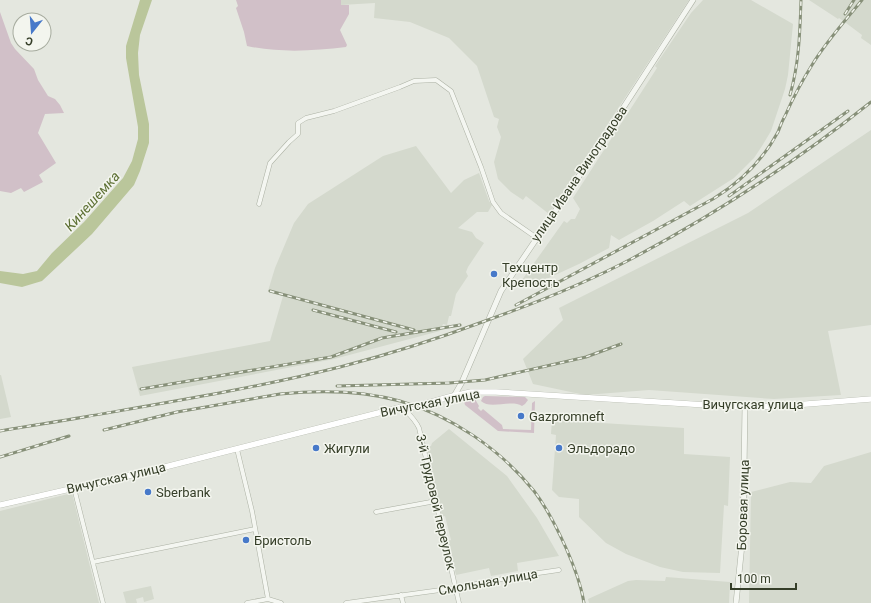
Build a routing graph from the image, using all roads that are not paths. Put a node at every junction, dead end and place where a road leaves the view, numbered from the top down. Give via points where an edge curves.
1 (693, 0) edge
2 (259, 204) dead end
3 (537, 238) junction
4 (454, 396) junction
5 (871, 399) edge
6 (745, 406) junction
7 (402, 407) junction
8 (237, 449) junction
9 (74, 488) junction
10 (436, 501) junction
11 (0, 505) edge
12 (376, 512) dead end
13 (255, 529) junction
14 (94, 562) junction
15 (559, 570) dead end
16 (455, 588) junction
17 (401, 595) junction
18 (268, 599) junction
19 (103, 603) edge
20 (247, 603) edge
21 (281, 603) edge
22 (346, 603) edge
23 (403, 603) edge
24 (459, 603) edge
25 (736, 603) edge

1 - 3 street, улица Ивана Виноградова
2 - 3 street via 270,163 298,134 298,123 414,81 436,80 451,91 493,202 502,213
3 - 4 street, улица Ивана Виноградова via 500,291
4 - 6 main road, Вичугская улица via 496,392
4 - 7 main road, Вичугская улица via 417,406
5 - 6 main road, Вичугская улица
6 - 25 street, Боровая улица via 743,534
7 - 8 main road, Вичугская улица
7 - 10 street, 3-й Трудовой переулок via 419,428
8 - 9 main road, Вичугская улица
8 - 13 street
9 - 11 main road, Вичугская улица
9 - 14 street
10 - 12 street
10 - 16 street, 3-й Трудовой переулок
13 - 14 street
13 - 18 street
14 - 19 street
15 - 16 street, Смольная улица
16 - 17 street, Смольная улица
16 - 24 street, 3-й Трудовой переулок
17 - 22 street, Смольная улица
17 - 23 street
18 - 20 street
18 - 21 street

